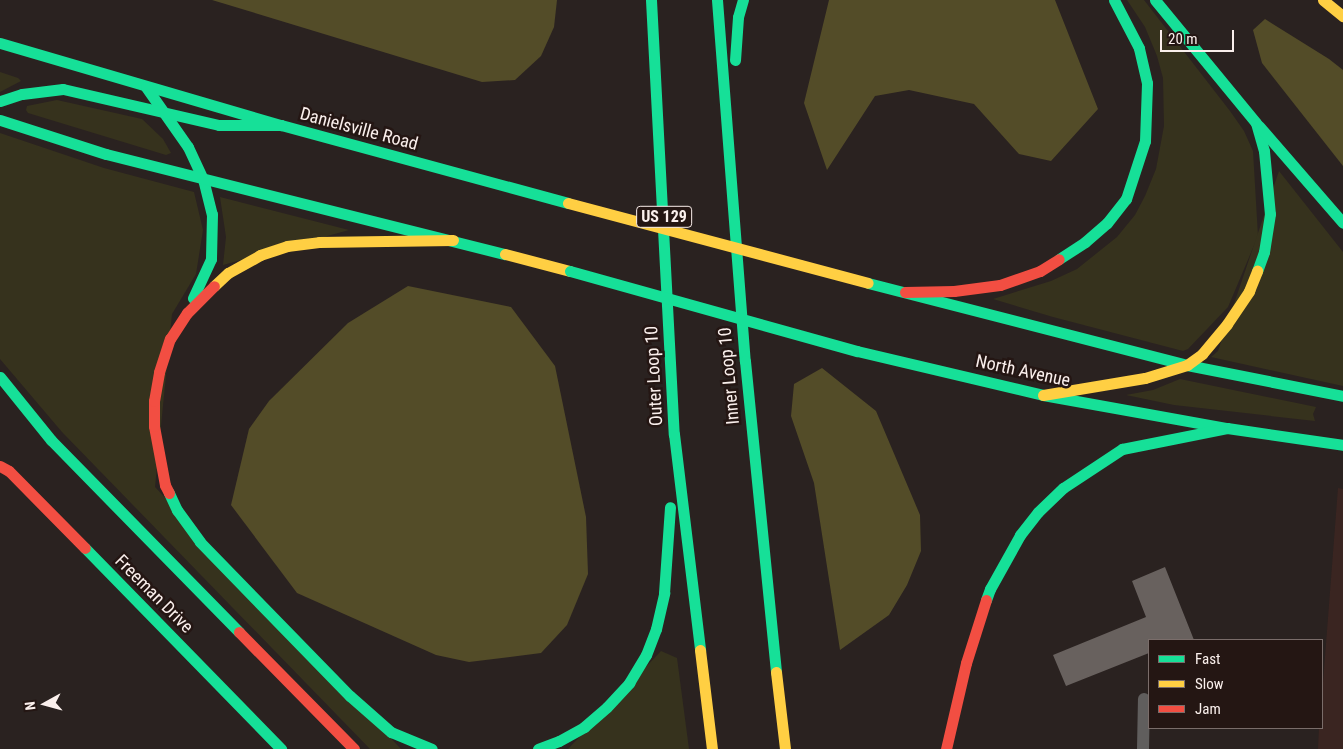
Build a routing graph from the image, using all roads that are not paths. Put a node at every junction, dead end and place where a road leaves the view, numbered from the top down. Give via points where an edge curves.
1 (651, 0) edge
2 (716, 0) edge
3 (743, 0) edge
4 (1114, 0) edge
5 (1155, 0) edge
6 (1323, 0) edge
7 (1343, 16) edge
8 (0, 43) edge
9 (146, 87) junction
10 (0, 101) edge
11 (163, 111) junction
12 (0, 120) edge
13 (1256, 123) junction
14 (280, 126) junction
15 (728, 161) junction
16 (203, 179) junction
17 (1343, 223) edge
18 (453, 240) junction
19 (905, 292) junction
20 (187, 313) junction
21 (1187, 365) junction
22 (0, 377) edge
23 (1043, 394) junction
24 (1343, 396) edge
25 (1227, 428) junction
26 (674, 434) junction
27 (1343, 445) edge
28 (0, 466) edge
29 (1144, 699) dead end
30 (282, 749) edge
31 (354, 749) edge
32 (432, 749) edge
33 (538, 749) edge
34 (712, 749) edge
35 (785, 749) edge
36 (946, 749) edge
37 (1143, 749) edge

1 - 26 main road, Outer Loop 10 / US 129 via 658,84
2 - 15 main road, Inner Loop 10
3 - 15 main road via 738,17
4 - 19 main road via 1139,48 1147,83 1145,141 1126,199 1108,223 1040,271 1000,285 954,291
5 - 13 main road
6 - 7 main road
8 - 9 main road, Danielsville Road
9 - 11 main road
9 - 14 main road, Danielsville Road
10 - 11 main road via 64,88
11 - 14 main road via 219,125
11 - 16 main road via 188,148
12 - 16 main road via 106,154
13 - 17 main road
13 - 21 main road via 1264,151 1269,192 1270,214 1264,252 1249,291 1227,324 1202,354
14 - 19 main road, Danielsville Road, bridge
15 - 35 main road, Inner Loop 10 via 763,552
16 - 18 main road
16 - 20 main road via 212,214 211,259
18 - 20 main road via 319,242 287,246 260,254 228,273
18 - 23 main road, North Avenue, bridge via 857,351
19 - 21 main road
20 - 32 main road via 170,339 154,400 159,460 165,485 177,510 200,542 350,696 391,732
21 - 23 main road via 1145,378
21 - 24 main road
22 - 31 main road via 51,440
23 - 25 main road, North Avenue
25 - 27 main road, North Avenue
25 - 36 main road via 1122,449 1063,488 1038,512 1020,535 990,589 966,664
26 - 33 main road via 664,593 646,655 629,683 584,727
26 - 34 main road, Outer Loop 10 / US 129
28 - 30 main road, Freeman Drive via 16,478
29 - 37 lane

